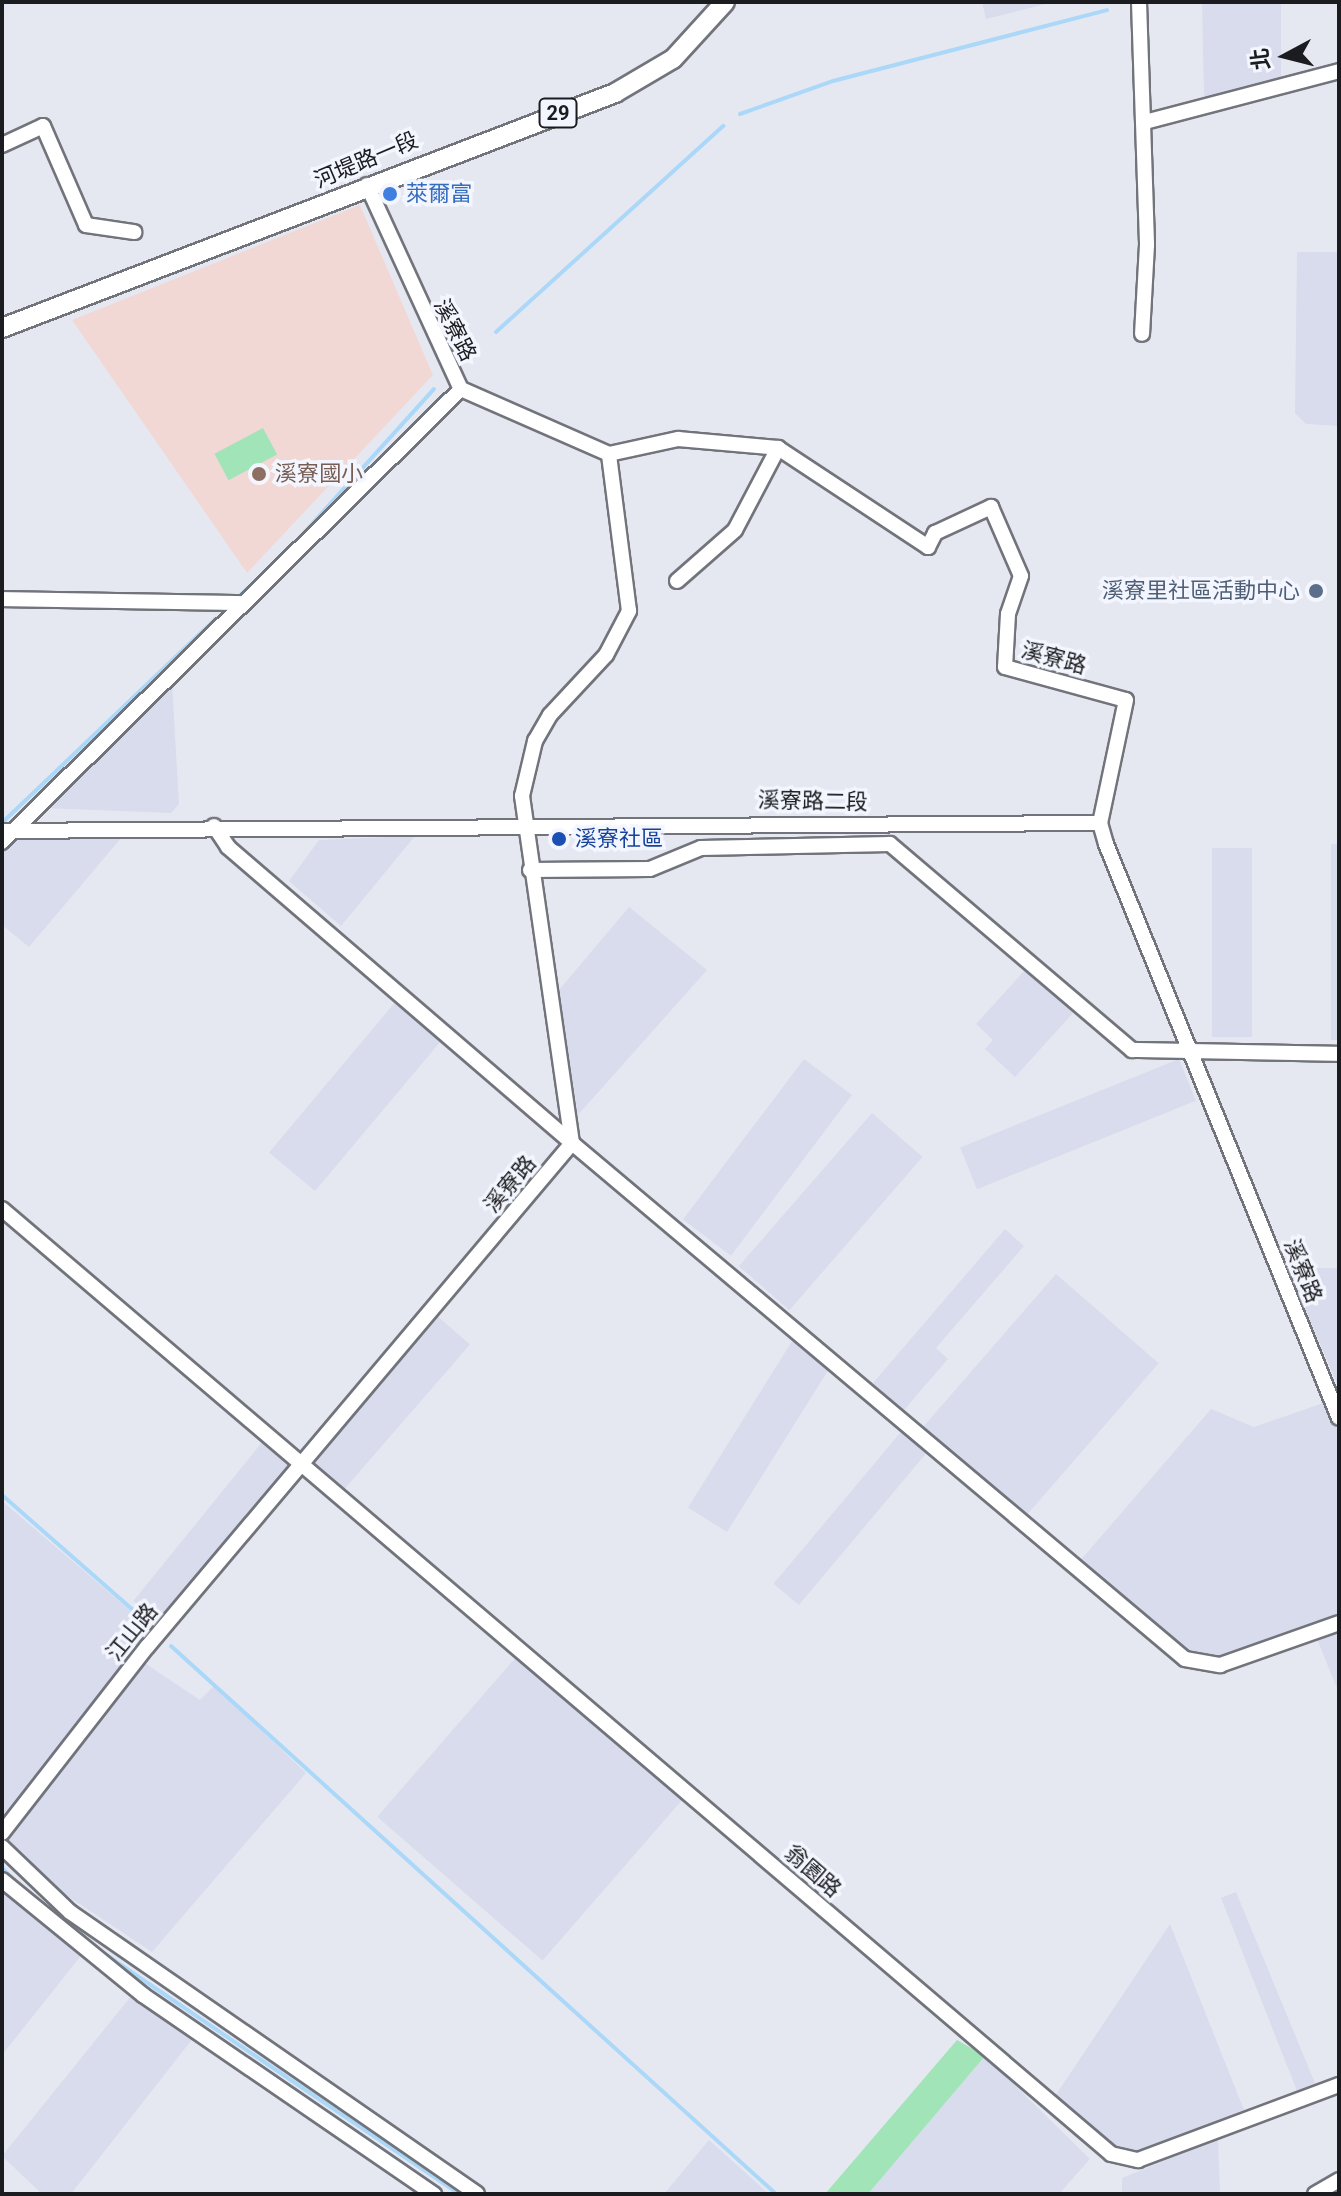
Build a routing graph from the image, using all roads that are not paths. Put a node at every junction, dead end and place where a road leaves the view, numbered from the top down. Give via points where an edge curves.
1 (725, 2) edge
2 (1139, 2) edge
3 (1339, 71) edge
4 (1145, 122) junction
5 (2, 145) edge
6 (367, 185) junction
7 (134, 232) dead end
8 (2, 328) edge
9 (1142, 334) dead end
10 (461, 389) junction
11 (778, 448) junction
12 (609, 454) junction
13 (677, 581) dead end
14 (2, 599) edge
15 (243, 603) junction
16 (1100, 823) junction
17 (214, 826) junction
18 (525, 830) junction
19 (6, 834) edge
20 (530, 870) junction
21 (1190, 1053) junction
22 (1339, 1054) edge
23 (572, 1143) junction
24 (2, 1209) edge
25 (1339, 1418) edge
26 (301, 1463) junction
27 (1339, 1623) edge
28 (2, 1833) edge
29 (2, 1847) edge
30 (2, 1880) edge
31 (1339, 2085) edge
32 (1339, 2180) edge
33 (434, 2194) edge
34 (477, 2194) edge
35 (1315, 2194) edge

1 - 6 main road, 河堤路一段 / 29 via 673,59 615,93
2 - 4 street
3 - 4 street
4 - 9 street
5 - 7 street via 43,126 86,225
6 - 8 main road, 河堤路一段 / 29
6 - 10 street, 溪寮路
10 - 12 street, 溪寮路
10 - 15 street
11 - 12 street, 溪寮路 via 678,439
11 - 13 street via 735,530
11 - 16 street, 溪寮路 via 928,547 935,533 991,507 1021,576 1008,614 1005,667 1126,700
12 - 18 street via 629,611 606,655 535,741 522,796
14 - 15 street
15 - 19 street
16 - 18 street, 溪寮路二段
16 - 21 street, 溪寮路
17 - 18 street, 溪寮路二段 via 501,824
17 - 19 street, 溪寮路二段
17 - 23 street via 228,847
18 - 20 street
20 - 21 street via 650,869 701,848 890,844 1117,1043
20 - 23 street
21 - 22 street
21 - 25 street, 溪寮路
23 - 26 street, 溪寮路
23 - 27 street via 1185,1659 1220,1665
24 - 26 street, 翁園路
26 - 28 street, 江山路
26 - 31 street, 翁園路 via 1111,2154 1138,2160
29 - 34 street via 70,1912
30 - 33 street via 143,1995
32 - 35 street

